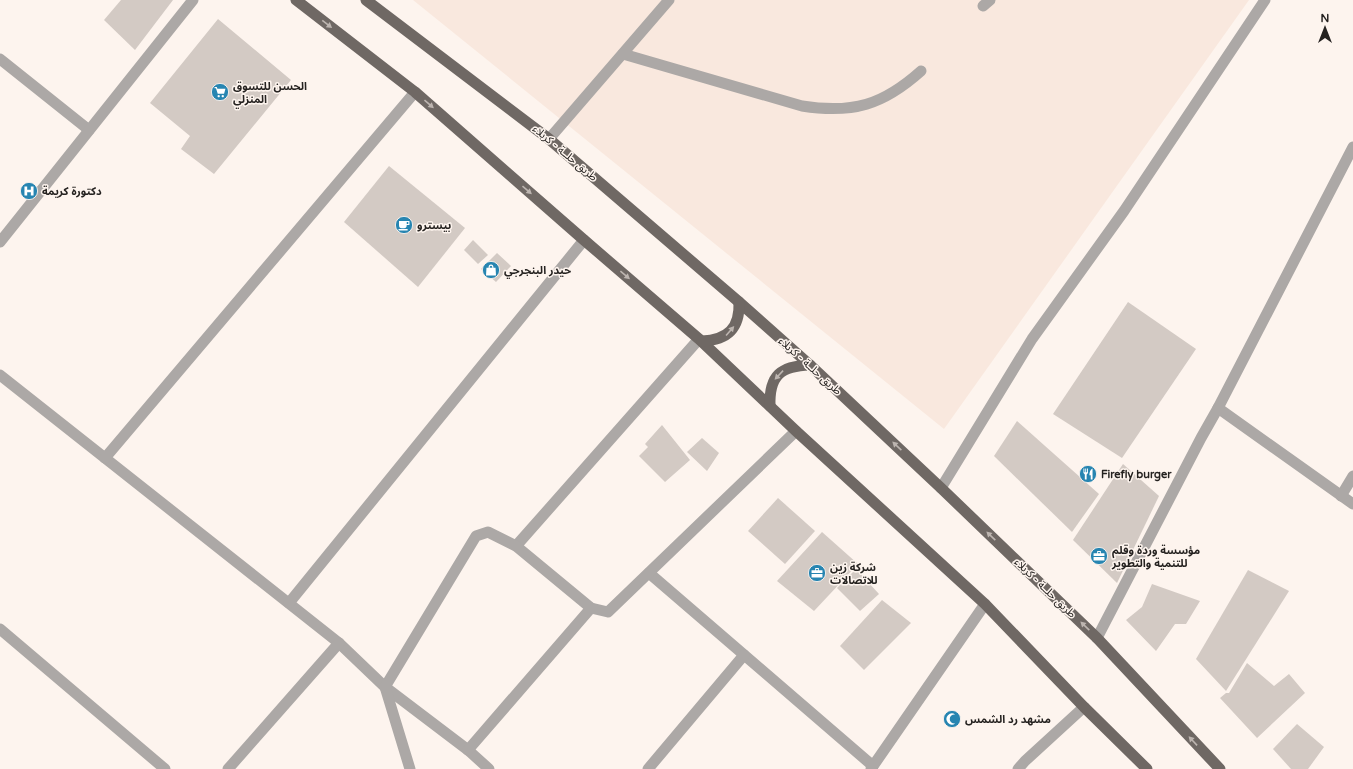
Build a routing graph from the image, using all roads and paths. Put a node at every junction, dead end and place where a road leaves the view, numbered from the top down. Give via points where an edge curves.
1 (193, 0) edge
2 (296, 0) edge
3 (366, 0) edge
4 (669, 0) edge
5 (1264, 0) edge
6 (623, 54) junction
7 (0, 59) edge
8 (921, 71) dead end
9 (415, 92) junction
10 (89, 130) junction
11 (549, 139) junction
12 (1353, 147) edge
13 (1349, 164) edge
14 (584, 240) junction
15 (0, 242) edge
16 (739, 302) junction
17 (701, 340) junction
18 (810, 365) junction
19 (0, 374) edge
20 (770, 406) junction
21 (1218, 408) junction
22 (796, 431) junction
23 (105, 458) junction
24 (1353, 476) edge
25 (941, 488) junction
26 (1341, 496) junction
27 (1353, 504) edge
28 (516, 546) junction
29 (649, 573) junction
30 (289, 603) junction
31 (985, 604) junction
32 (590, 608) junction
33 (0, 629) edge
34 (1097, 638) junction
35 (339, 643) junction
36 (744, 655) junction
37 (385, 687) junction
38 (1084, 708) junction
39 (468, 750) junction
40 (872, 768) edge
41 (165, 769) edge
42 (228, 769) edge
43 (410, 769) edge
44 (490, 769) edge
45 (648, 769) edge
46 (1018, 769) edge
47 (1147, 769) edge
48 (1220, 769) edge

1 - 10 street
2 -> 9 main road
3 - 11 main road, طريق حلــة - كربلاء
4 - 6 street
5 - 25 street via 1124,211 1032,339
6 - 8 street via 802,106 823,109 845,109 887,97
6 - 11 street
7 - 10 street
9 -> 14 main road
9 - 23 street
10 - 15 street
11 - 16 main road, طريق حلــة - كربلاء
12 - 13 street
13 - 21 street
14 -> 17 main road
14 - 30 street
17 -> 16 main road via 725,337 736,324 740,314
16 - 18 main road, طريق حلــة - كربلاء
17 - 20 main road
17 - 28 street
18 -> 20 main road via 790,367 778,375 769,393
25 -> 18 main road, طريق حلــة - كربلاء
19 - 23 street
20 - 22 main road
21 - 26 street
21 - 34 street
22 - 29 street
22 - 31 main road
23 - 30 street
24 - 26 street
34 -> 25 main road, طريق حلــة - كربلاء
26 - 27 street
28 - 32 street
28 - 37 street via 488,532 476,536
29 - 32 street via 608,612
29 - 36 street
30 - 35 street
31 - 38 main road
31 - 40 street
32 - 39 street
33 - 41 street
48 -> 34 main road, طريق حلــة - كربلاء
35 - 37 street
35 - 42 street
36 - 40 street
36 - 45 street
37 - 39 street
37 - 43 street
38 - 46 street
38 - 47 main road
39 - 44 street

